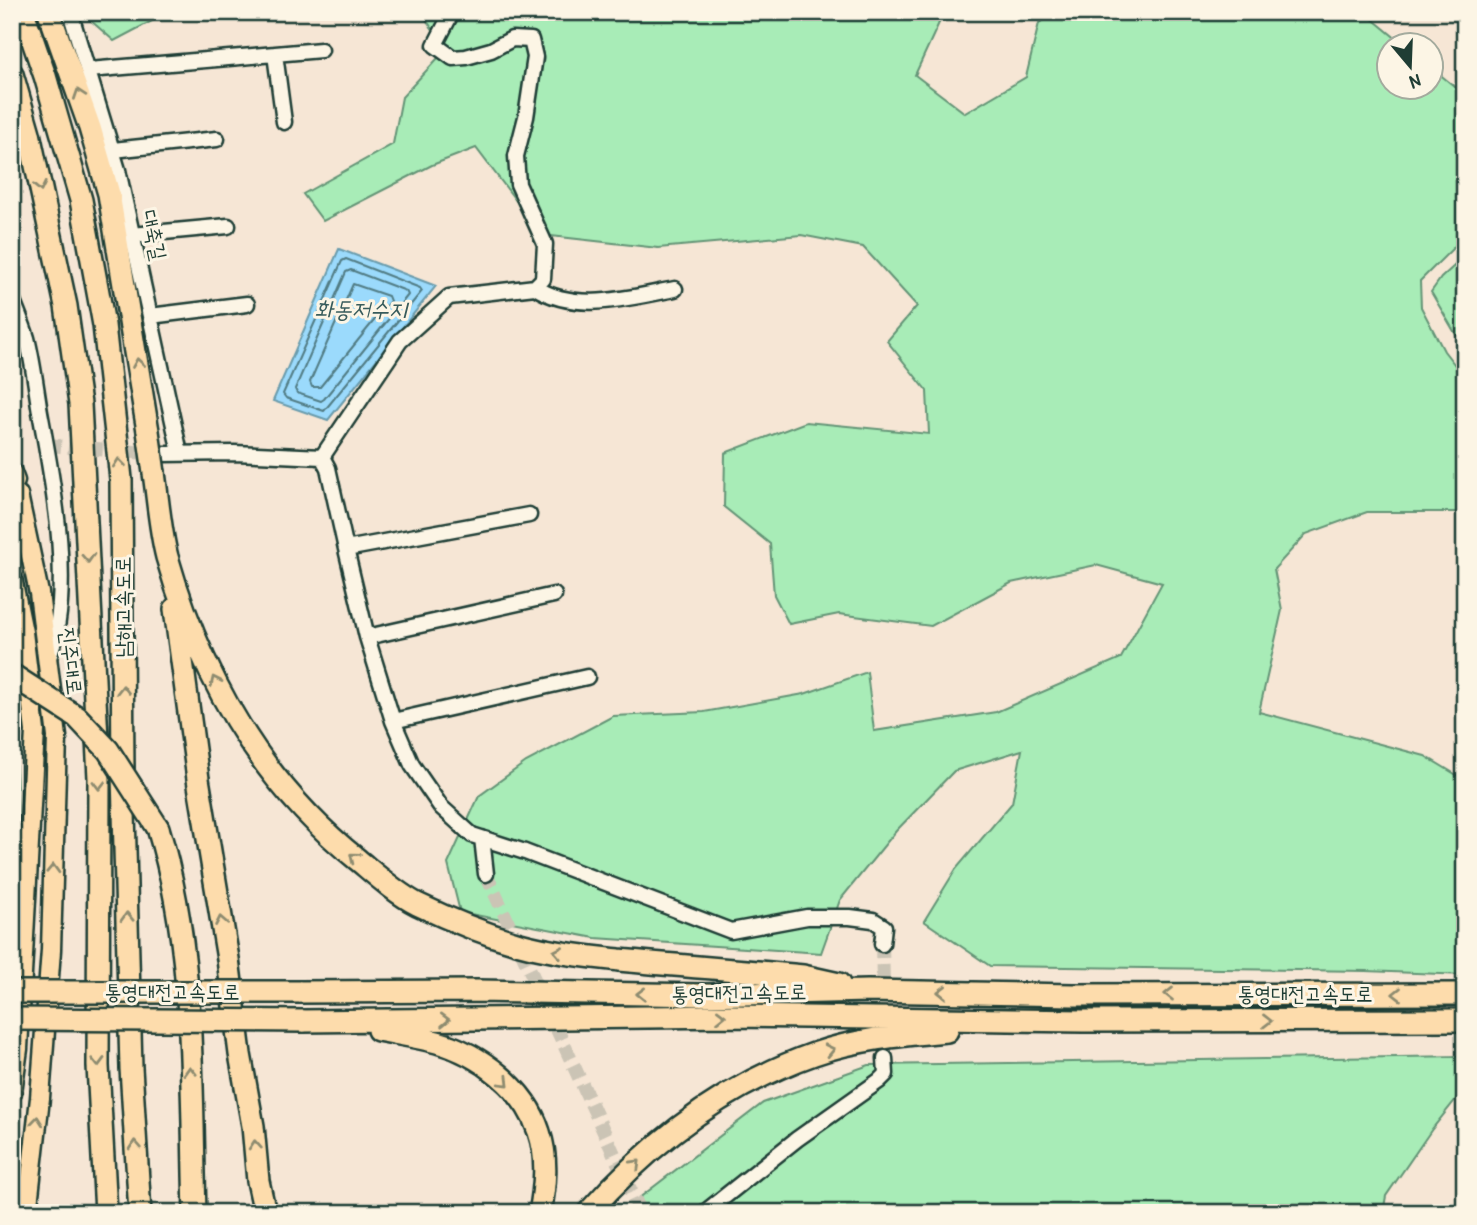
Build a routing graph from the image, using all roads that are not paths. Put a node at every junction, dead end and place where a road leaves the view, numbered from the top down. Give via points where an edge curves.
1 (23, 12) edge
2 (49, 12) edge
3 (70, 12) edge
4 (452, 12) edge
5 (321, 50) dead end
6 (275, 54) junction
7 (89, 70) junction
8 (12, 74) edge
9 (284, 122) dead end
10 (217, 139) dead end
11 (113, 150) junction
12 (228, 226) dead end
13 (132, 235) junction
14 (535, 287) junction
15 (675, 289) dead end
16 (12, 298) edge
17 (247, 304) dead end
18 (150, 316) junction
19 (180, 453) junction
20 (322, 457) junction
21 (158, 464) junction
22 (15, 483) edge
23 (529, 514) dead end
24 (20, 538) edge
25 (346, 549) junction
26 (167, 555) junction
27 (12, 578) edge
28 (554, 595) dead end
29 (368, 637) junction
30 (48, 660) junction
31 (12, 675) edge
32 (587, 677) dead end
33 (393, 721) junction
34 (482, 838) junction
35 (486, 874) tunnel mouth
36 (882, 944) tunnel mouth
37 (868, 991) junction
38 (12, 992) edge
39 (1465, 994) edge
40 (12, 1019) edge
41 (1465, 1020) edge
42 (303, 1021) junction
43 (1083, 1021) junction
44 (885, 1058) tunnel mouth
45 (12, 1092) edge
46 (27, 1213) edge
47 (106, 1213) edge
48 (140, 1213) edge
49 (195, 1213) edge
50 (265, 1213) edge
51 (540, 1213) edge
52 (588, 1213) edge
53 (704, 1213) edge

48 -> 1 highway, 남해고속도로 via 123,775 121,479 104,325 81,200
21 -> 2 highway, bridge via 148,431 109,194
3 - 7 street, 대축길
4 - 14 street via 435,45 453,58 491,50 513,39 530,40 533,48 528,105 516,156 518,184 545,244 543,279
5 - 6 street
6 - 7 street
6 - 9 street
7 - 11 street, 대축길
8 -> 47 highway, 남해고속도로 via 66,306 80,404 99,778 98,1066
10 - 11 street
11 - 13 street, 대축길
12 - 13 street
13 - 18 street, 대축길
14 - 15 street via 579,301 630,299
14 - 20 street via 449,297 400,341
16 - 30 street via 27,340 47,445 58,540 60,593 56,640
17 - 18 street
18 - 19 street, 대축길
19 - 20 street
19 - 21 street
20 - 25 street
21 - 26 highway
22 - 24 main road, 진주대로
23 - 25 street
24 - 30 main road, 진주대로 via 39,593
25 - 29 street
37 -> 26 highway via 803,976 567,954 480,932 415,903 324,833 267,768 227,707 195,637
50 -> 26 highway
27 - 45 main road, 진주대로 via 35,731
28 - 29 street
29 - 33 street
46 -> 30 main road, 진주대로 via 51,950 57,737
49 -> 31 highway, bridge via 185,962 158,828 108,750 85,725
32 - 33 street
33 - 34 street via 412,765 441,807 472,835
34 - 35 street
34 - 36 street via 731,931 807,917 850,917 873,920 884,927
37 -> 38 highway, 통영대전고속도로, bridge via 705,995
39 -> 37 highway, 통영대전고속도로
40 - 42 highway, 통영대전고속도로, bridge
43 -> 41 highway, 통영대전고속도로
42 -> 43 highway, 통영대전고속도로 via 732,1016
42 -> 51 highway via 439,1043 492,1069 520,1099 539,1132 545,1173
52 -> 43 highway via 654,1146 773,1069 817,1053 905,1034
44 - 53 street via 886,1074 879,1081

